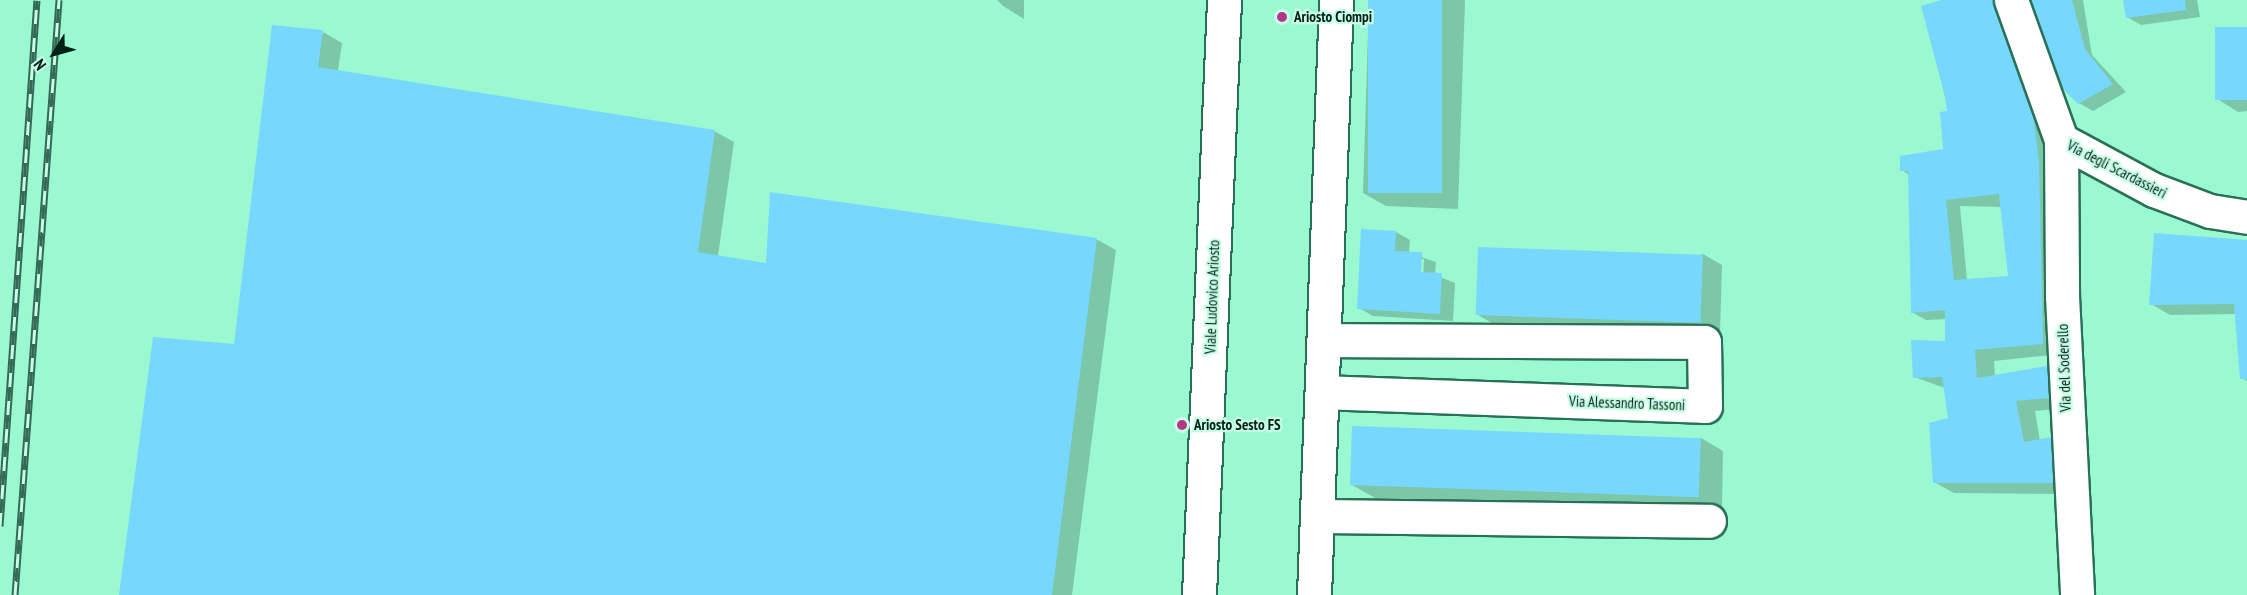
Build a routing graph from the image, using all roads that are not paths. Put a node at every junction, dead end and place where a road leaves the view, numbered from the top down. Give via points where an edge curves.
1 (1224, 0) edge
2 (1336, 0) edge
3 (2011, 0) edge
4 (2061, 140) junction
5 (2247, 217) edge
6 (1325, 340) junction
7 (1323, 392) junction
8 (1318, 516) junction
9 (1709, 521) dead end
10 (1199, 595) edge
11 (1314, 595) edge
12 (2078, 595) edge

1 - 10 street, Viale Ludovico Ariosto
2 - 6 street
3 - 4 street, Via degli Scardassieri
4 - 5 street, Via degli Scardassieri via 2154,190 2210,211
4 - 12 street, Via del Soderello via 2064,366
6 - 7 street
6 - 7 street, Via Alessandro Tassoni via 1704,342 1705,406
7 - 8 street
8 - 9 street
8 - 11 street

